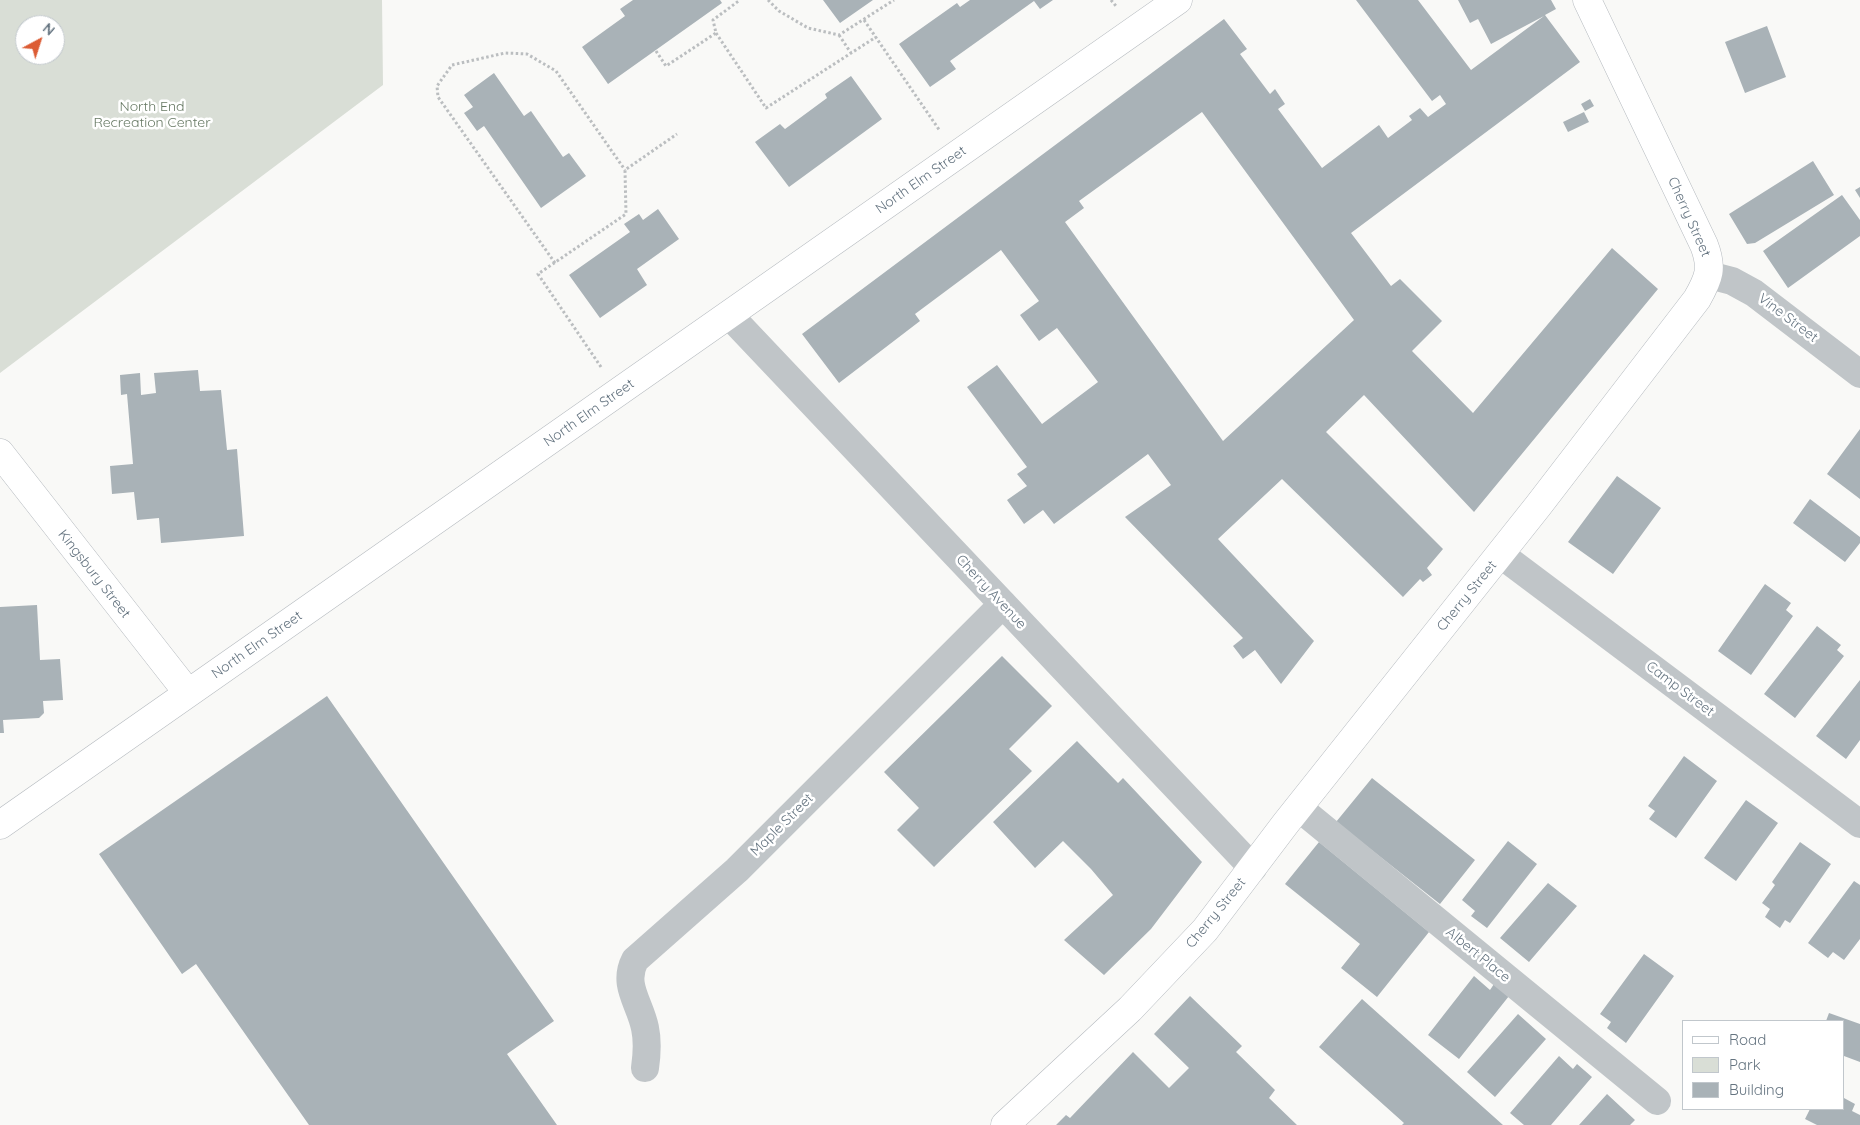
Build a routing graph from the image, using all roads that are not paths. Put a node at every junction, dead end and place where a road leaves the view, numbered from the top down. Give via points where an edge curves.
1 (1178, 0) edge
2 (1587, 0) edge
3 (1709, 274) junction
4 (729, 315) junction
5 (1860, 374) edge
6 (0, 453) edge
7 (1500, 554) junction
8 (1003, 604) junction
9 (188, 693) junction
10 (1299, 808) junction
11 (1860, 824) edge
12 (0, 825) edge
13 (1253, 868) junction
14 (645, 1068) dead end
15 (1657, 1102) dead end
16 (1005, 1125) edge

1 - 4 main road, North Elm Street
2 - 3 main road, Cherry Street via 1704,245 1710,264
3 - 5 street, Vine Street via 1754,293
3 - 7 main road, Cherry Street via 1697,299
4 - 8 street, Cherry Avenue
4 - 9 main road, North Elm Street
6 - 9 main road, Kingsbury Street
7 - 10 main road, Cherry Street
7 - 11 street, Camp Street
8 - 13 street, Cherry Avenue
8 - 14 street, Maple Street via 737,870 635,960 630,969 630,980 645,1029 648,1050
9 - 12 main road, North Elm Street
10 - 13 main road, Cherry Street
10 - 15 street, Albert Place
13 - 16 main road, Cherry Street via 1205,930 1155,983

